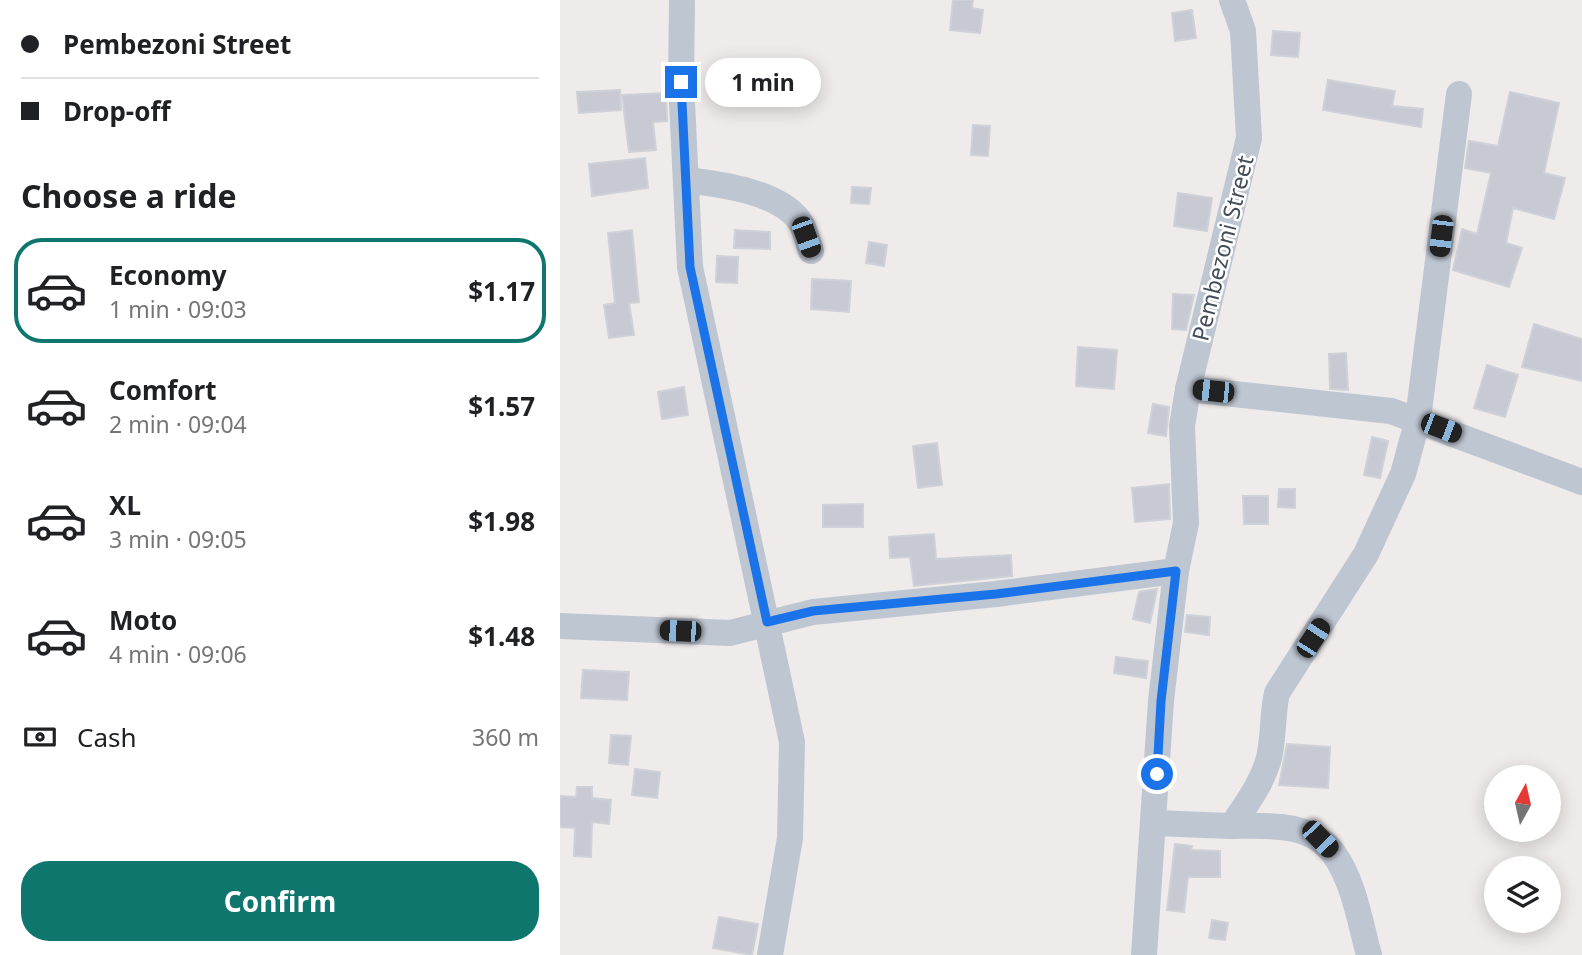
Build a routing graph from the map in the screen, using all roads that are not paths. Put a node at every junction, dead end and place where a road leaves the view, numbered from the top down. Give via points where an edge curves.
1 (682, 0) edge
2 (1232, 0) edge
3 (1459, 94) dead end
4 (686, 180) junction
5 (811, 251) dead end
6 (1188, 389) junction
7 (1418, 419) junction
8 (1582, 482) edge
9 (1176, 571) junction
10 (767, 622) junction
11 (560, 626) edge
12 (1155, 823) junction
13 (1232, 826) junction
14 (770, 955) edge
15 (1143, 955) edge
16 (1369, 955) edge

1 - 4 street
2 - 6 street, Pembezoni Street via 1242,31 1249,138
3 - 7 street
4 - 5 street via 725,185 783,206 801,223
4 - 10 street via 690,267
6 - 7 street via 1391,411
6 - 9 street, Pembezoni Street via 1182,426 1186,523
7 - 8 street
7 - 13 street via 1403,474 1366,554 1277,693 1266,768
9 - 10 street via 813,611
9 - 12 street, Pembezoni Street via 1161,701
10 - 11 street via 730,633
10 - 14 street via 792,742 790,838
12 - 13 street
12 - 15 street, Pembezoni Street
13 - 16 street via 1259,824 1299,830 1320,839 1349,882

